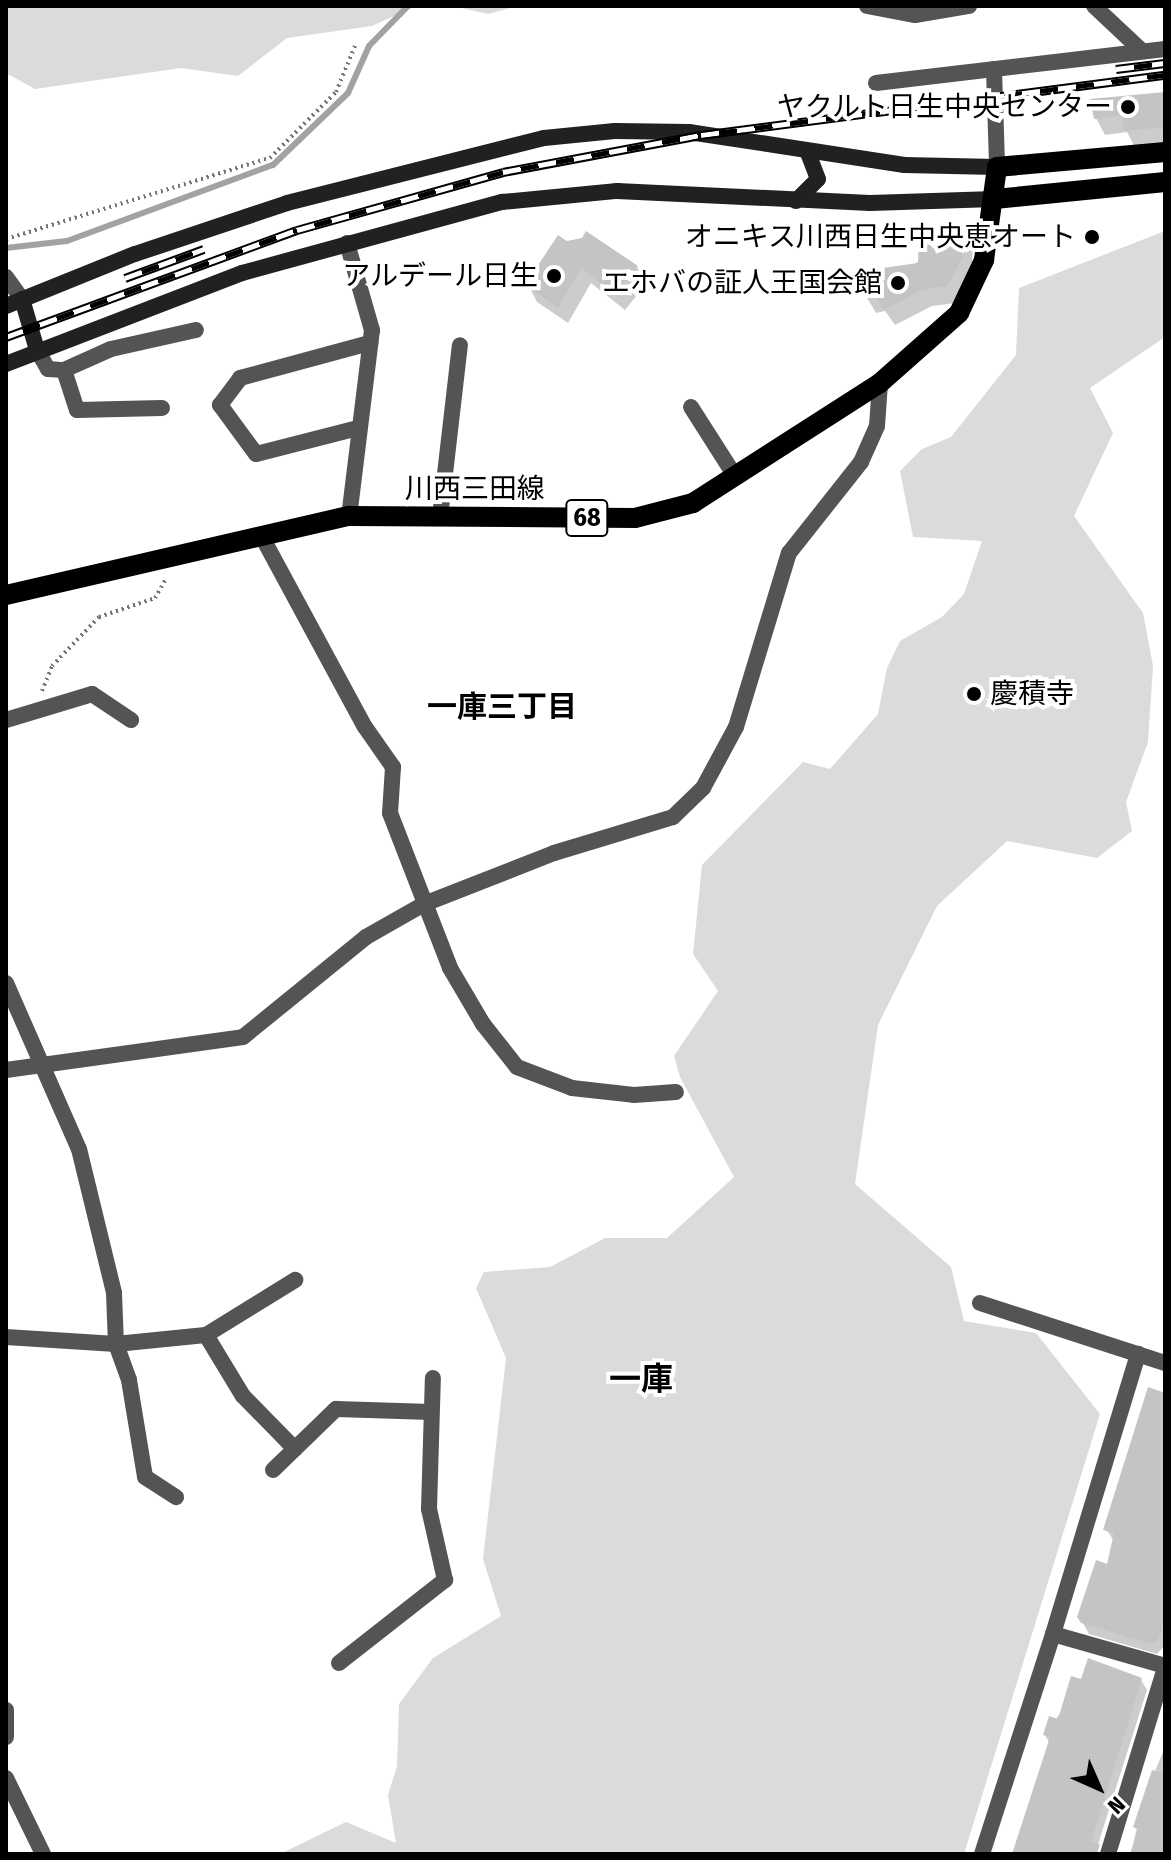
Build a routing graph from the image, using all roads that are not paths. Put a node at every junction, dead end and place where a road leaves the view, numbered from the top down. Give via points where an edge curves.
1 (867, 6) edge
2 (969, 6) edge
3 (1094, 6) edge
4 (1165, 49) edge
5 (1142, 51) junction
6 (994, 69) junction
7 (876, 83) dead end
8 (1165, 152) edge
9 (808, 153) junction
10 (997, 167) junction
11 (1165, 182) edge
12 (995, 199) junction
13 (796, 201) junction
14 (347, 243) junction
15 (6, 277) edge
16 (14, 302) edge
17 (196, 330) dead end
18 (370, 343) junction
19 (460, 345) dead end
20 (37, 350) junction
21 (6, 364) edge
22 (64, 370) junction
23 (880, 383) junction
24 (691, 407) dead end
25 (162, 408) dead end
26 (358, 428) junction
27 (735, 476) junction
28 (349, 516) junction
29 (440, 517) junction
30 (261, 535) junction
31 (6, 595) edge
32 (6, 720) edge
33 (131, 720) dead end
34 (424, 904) junction
35 (6, 983) edge
36 (44, 1065) junction
37 (6, 1070) edge
38 (676, 1092) dead end
39 (295, 1280) dead end
40 (980, 1303) dead end
41 (206, 1335) junction
42 (6, 1337) edge
43 (116, 1344) junction
44 (1138, 1354) junction
45 (1165, 1363) edge
46 (433, 1378) dead end
47 (431, 1412) junction
48 (295, 1449) junction
49 (273, 1470) dead end
50 (176, 1497) dead end
51 (1053, 1634) junction
52 (339, 1663) dead end
53 (1165, 1667) edge
54 (6, 1710) edge
55 (6, 1737) edge
56 (6, 1778) edge
57 (43, 1854) edge
58 (982, 1854) edge
59 (1108, 1854) edge

1 - 2 street via 915,15
3 - 5 street
4 - 5 street
5 - 6 street
6 - 7 street
6 - 10 street
8 - 10 main road
9 - 10 street via 904,165
9 - 13 street via 818,179
9 - 16 street via 645,130 533,140 287,203
10 - 12 main road, 川西三田線 / 68
11 - 12 main road
12 - 13 street
12 - 23 main road, 川西三田線 / 68 via 984,260 959,313
13 - 14 street via 669,191 543,196 462,210
14 - 18 street via 372,330
14 - 20 street via 242,273
15 - 16 street
16 - 20 street
17 - 22 street via 111,349
18 - 26 street
18 - 26 street via 240,378 220,405 256,454
19 - 29 street
20 - 21 street
20 - 22 street via 48,369
22 - 25 street via 77,410
23 - 27 main road, 川西三田線 / 68
23 - 34 street via 877,426 861,462 789,553 736,727 703,788 673,817 554,853
24 - 27 street
26 - 28 street
27 - 29 main road, 川西三田線 / 68 via 693,503 635,518
28 - 29 main road, 川西三田線 / 68
28 - 30 main road, 川西三田線 / 68
30 - 31 main road, 川西三田線 / 68
30 - 34 street via 365,727 393,767 390,813
32 - 33 street via 92,694
34 - 36 street via 366,937 243,1037
34 - 38 street via 450,968 483,1024 517,1067 572,1088 634,1095
35 - 36 street
36 - 37 street
36 - 43 street via 79,1149 114,1293
39 - 41 street
40 - 44 street
41 - 43 street
41 - 48 street via 243,1396
42 - 43 street
43 - 50 street via 129,1380 145,1477
44 - 45 street
44 - 51 street
46 - 47 street
47 - 48 street via 336,1409
47 - 52 street via 429,1509 445,1580
48 - 49 street
51 - 53 street
51 - 58 street
53 - 59 street
54 - 55 street
56 - 57 street

